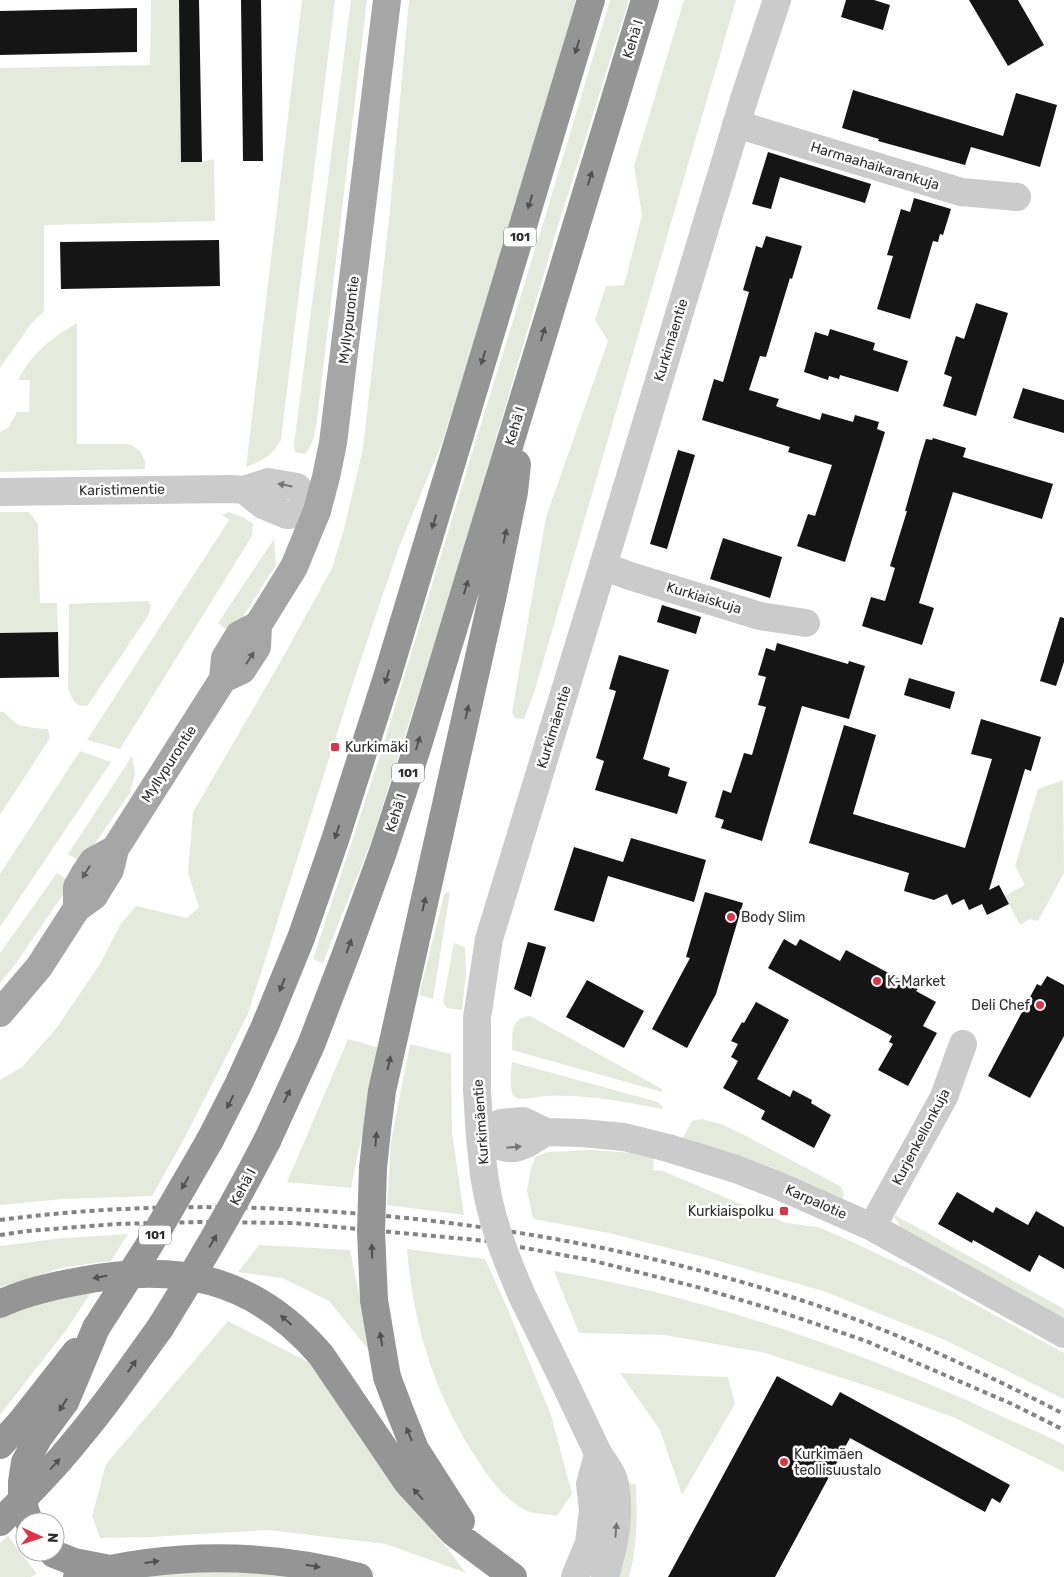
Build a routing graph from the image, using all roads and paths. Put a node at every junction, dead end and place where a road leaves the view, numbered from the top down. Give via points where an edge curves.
1 (386, 0) edge
2 (591, 0) edge
3 (645, 0) edge
4 (777, 0) edge
5 (736, 124) junction
6 (1017, 197) dead end
7 (524, 397) junction
8 (0, 492) edge
9 (317, 511) junction
10 (603, 566) junction
11 (806, 623) dead end
12 (0, 1013) edge
13 (963, 1044) dead end
14 (480, 1138) junction
15 (872, 1227) junction
16 (0, 1304) edge
17 (96, 1328) junction
18 (1064, 1334) edge
19 (0, 1445) edge
20 (598, 1454) junction
21 (26, 1511) edge
22 (0, 1522) edge
23 (65, 1558) edge
24 (109, 1568) junction
25 (503, 1570) edge
26 (77, 1577) edge
27 (359, 1577) edge
28 (574, 1577) edge
29 (605, 1577) edge

1 - 9 main road, Myllypurontie via 339,402
2 -> 17 highway, 101, bridge via 388,674 301,938 265,1026 210,1140
7 -> 3 highway, Kehä I / 101
4 - 5 street, Kurkimäentie
5 - 6 street, Harmaahaikarankuja via 961,192
5 - 10 street, Kurkimäentie
21 -> 7 highway, Kehä I / 101, bridge via 53,1467 94,1418 160,1328 200,1263 267,1141 311,1045 383,852
25 -> 7 highway, bridge via 455,1513 415,1450 387,1377 374,1300 371,1231 382,1091 514,492
8 - 9 street, Karistimentie via 244,490 268,482 296,487
9 - 12 main road, Myllypurontie via 294,567 258,625 257,647 246,665 223,679 115,849 93,861 77,887 77,908 40,967
10 - 11 street, Kurkiaiskuja via 760,616
10 - 14 street, Kurkimäentie via 489,939 477,1018
13 - 15 street, Kurjenkellonkuja via 944,1097
14 - 15 street, Karpalotie via 501,1123 523,1121 546,1132 624,1136 736,1169
14 - 20 street, Kurkimäentie, bridge via 487,1198 508,1265
15 - 18 street, Karpalotie
25 -> 16 highway via 453,1532 406,1482 321,1355 276,1311 252,1297 232,1288 178,1274 144,1272 47,1287
17 - 19 highway, 101
17 -> 21 highway via 65,1402 25,1462 22,1482
20 - 28 street via 590,1484 593,1510 589,1543
29 -> 20 street, Kurkimäentie via 614,1546 617,1502 615,1481
21 - 22 highway, Kehä I / 101
23 - 24 highway
24 - 26 highway
24 -> 27 highway via 172,1559 240,1558 295,1563

